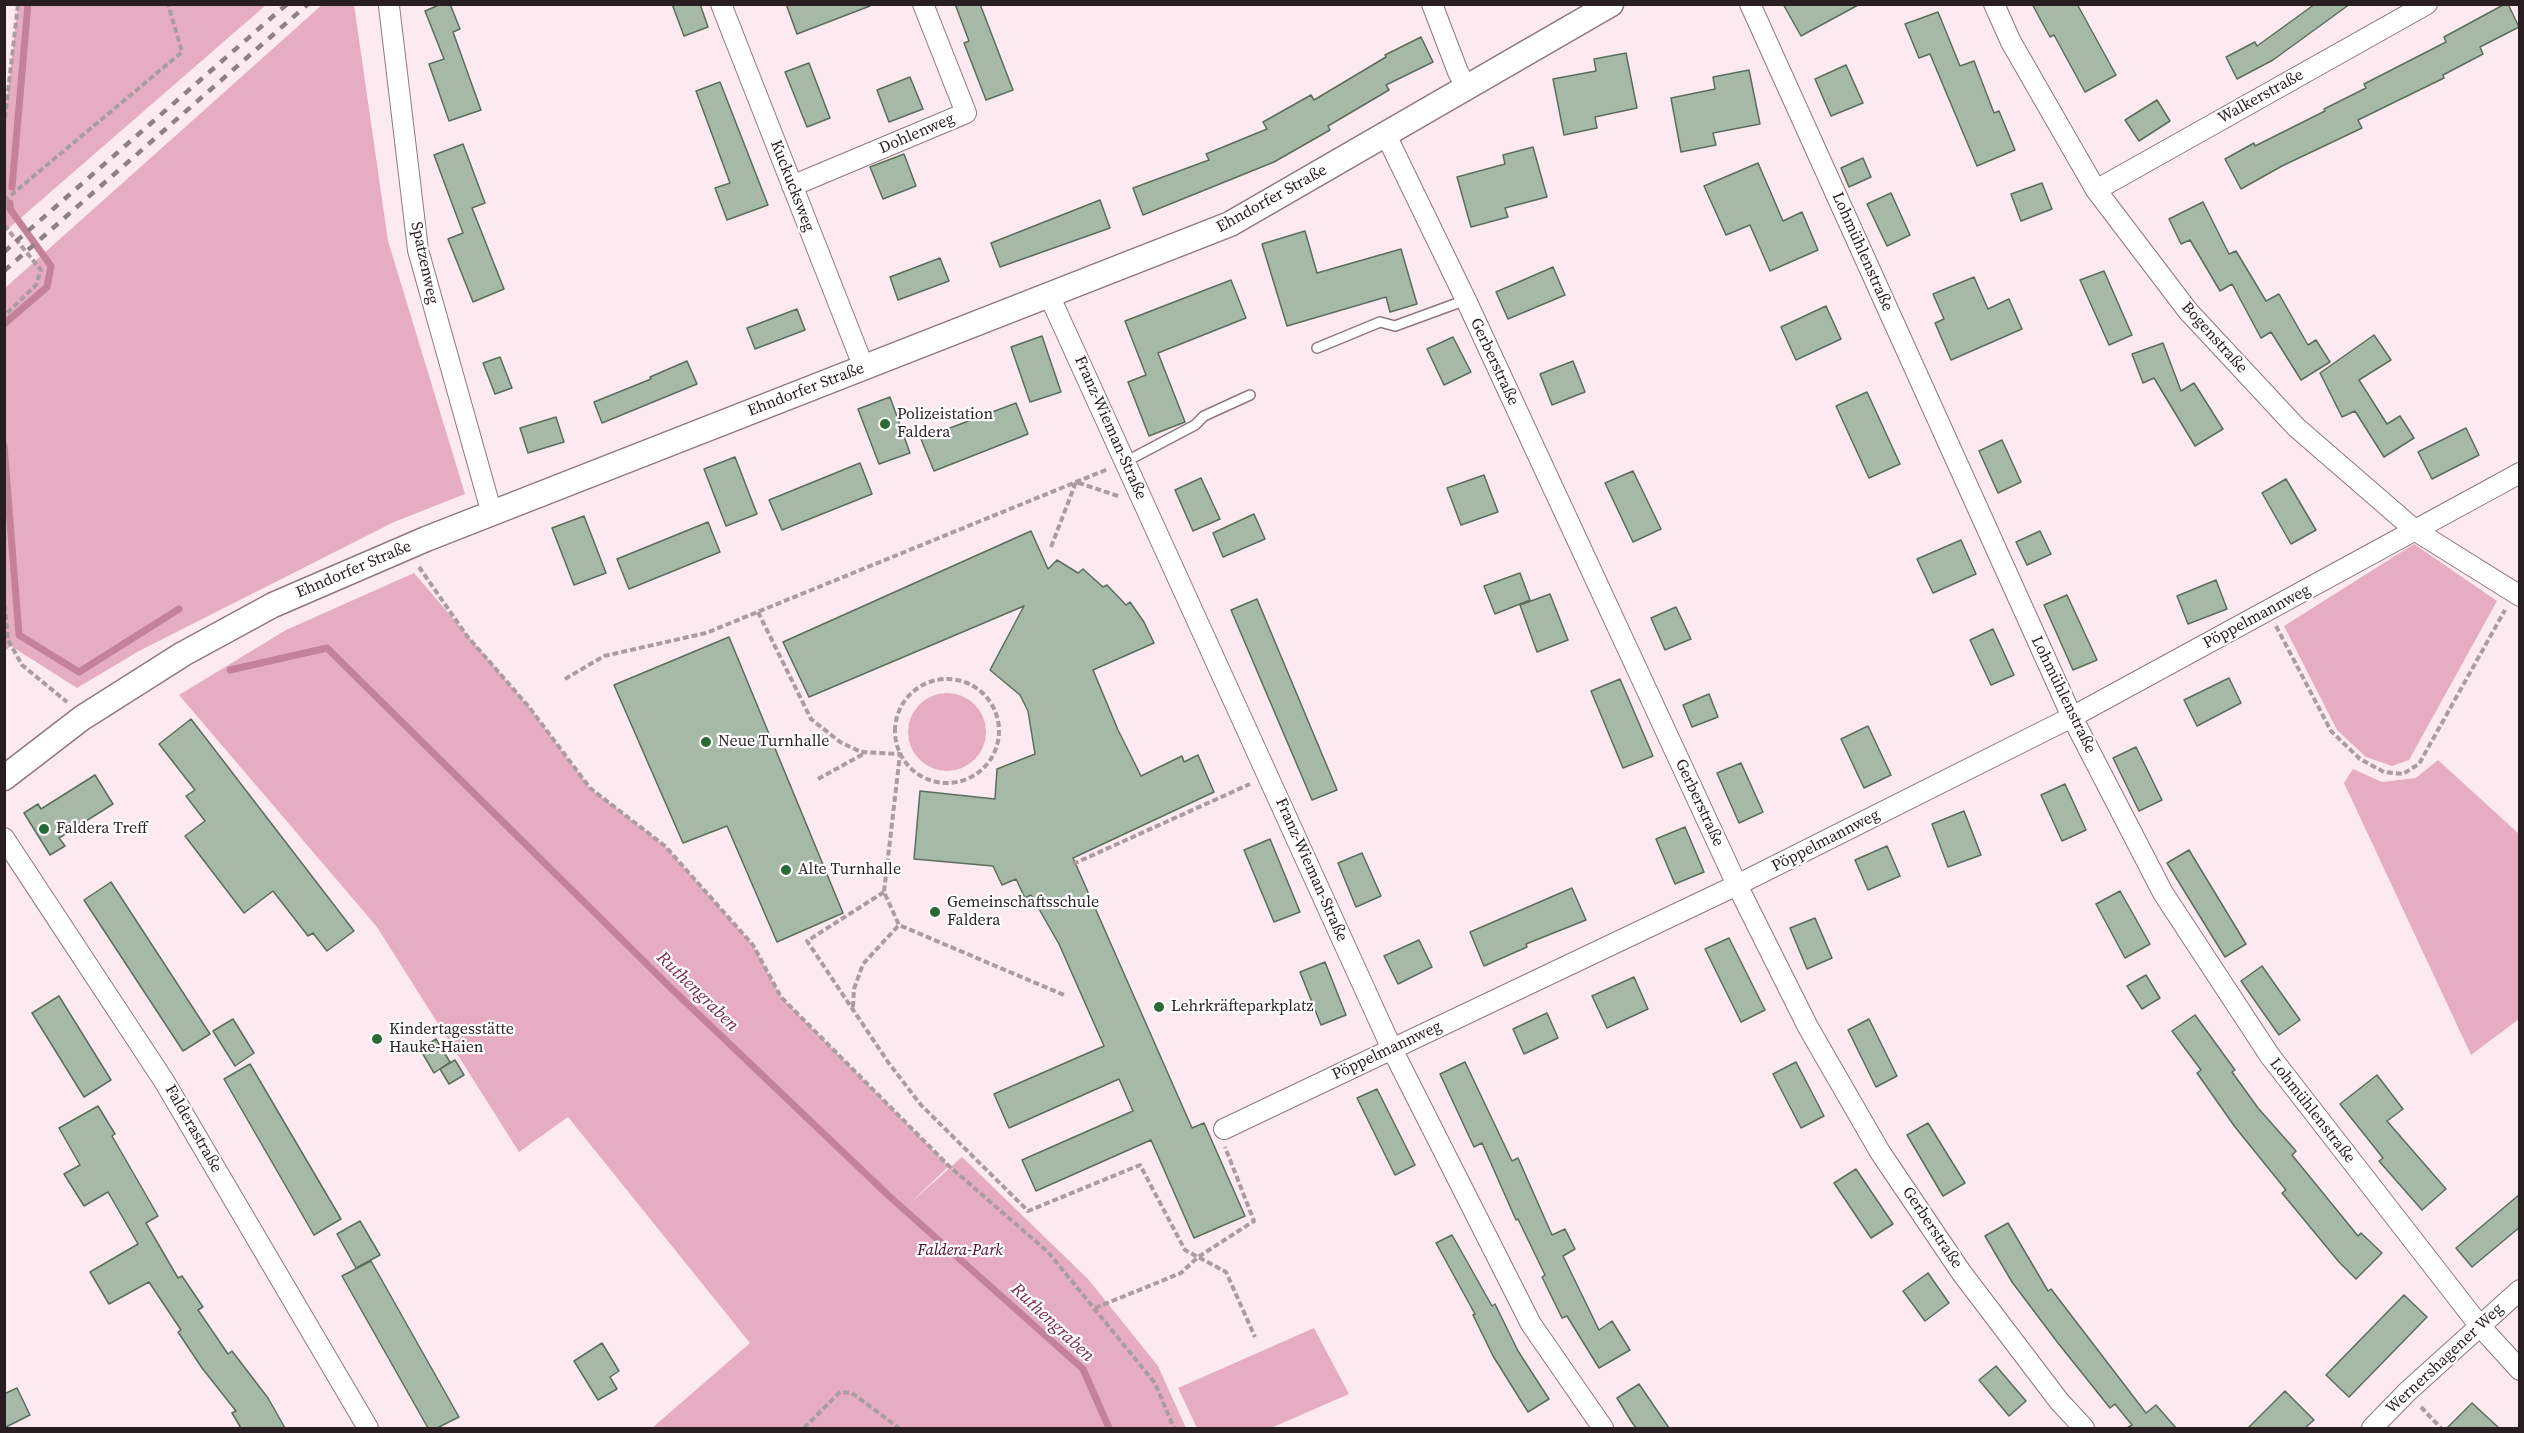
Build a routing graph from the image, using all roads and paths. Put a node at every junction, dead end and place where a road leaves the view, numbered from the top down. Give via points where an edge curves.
1 (18, 4) edge
2 (168, 4) edge
3 (721, 4) edge
4 (923, 4) edge
5 (1432, 4) edge
6 (1611, 4) edge
7 (1750, 4) edge
8 (1994, 4) edge
9 (2427, 4) edge
10 (389, 6) dead end
11 (1467, 88) junction
12 (4, 127) edge
13 (1386, 135) junction
14 (792, 186) junction
15 (2096, 190) junction
16 (4, 201) edge
17 (4, 225) edge
18 (1049, 296) junction
19 (1466, 300) junction
20 (4, 316) edge
21 (1317, 348) dead end
22 (864, 368) junction
23 (1250, 395) dead end
24 (1125, 462) junction
25 (2520, 473) edge
26 (1076, 482) junction
27 (1144, 504) junction
28 (492, 514) junction
29 (2416, 531) junction
30 (1051, 547) dead end
31 (406, 548) junction
32 (2517, 595) edge
33 (4, 596) edge
34 (2268, 611) junction
35 (758, 612) junction
36 (565, 679) dead end
37 (2072, 717) junction
38 (82, 718) junction
39 (866, 753) junction
40 (900, 754) junction
41 (1268, 776) junction
42 (4, 778) edge
43 (818, 779) dead end
44 (4, 838) edge
45 (1072, 864) dead end
46 (1737, 885) junction
47 (884, 892) junction
48 (899, 925) junction
49 (1064, 995) dead end
50 (853, 1008) junction
51 (1392, 1048) junction
52 (1224, 1129) joint
53 (1198, 1257) junction
54 (2520, 1290) edge
55 (1095, 1308) junction
56 (2480, 1325) junction
57 (1255, 1337) dead end
58 (2520, 1370) edge
59 (2407, 1392) junction
60 (368, 1428) edge
61 (804, 1428) edge
62 (899, 1428) edge
63 (1174, 1428) edge
64 (1603, 1428) edge
65 (2084, 1428) edge
66 (2372, 1428) edge
67 (2441, 1428) edge

1 - 12 path
2 - 16 path via 182,52
3 - 14 street, Kuckucksweg
4 - 14 street, Dohlenweg via 966,114
5 - 11 street
6 - 11 street, Ehndorfer Straße
7 - 37 street, Lohmühlenstraße
8 - 15 street, Bogenstraße via 2011,42
9 - 15 street, Walkerstraße
10 - 28 street, Spatzenweg via 418,250
11 - 13 street, Ehndorfer Straße
13 - 18 street, Ehndorfer Straße via 1230,224
13 - 19 street, Gerberstraße
14 - 22 street, Kuckucksweg
15 - 29 street, Bogenstraße via 2188,311 2296,427
17 - 20 path via 41,270 36,285
18 - 22 street, Ehndorfer Straße
18 - 24 street, Franz-Wieman-Straße
19 - 21 lane via 1395,326 1380,322
19 - 46 street, Gerberstraße
22 - 28 street, Ehndorfer Straße
23 - 24 lane via 1204,416
24 - 26 path
24 - 27 street, Franz-Wieman-Straße
25 - 29 street, Pöppelmannweg
26 - 27 path
26 - 30 path
26 - 35 path
27 - 41 street, Franz-Wieman-Straße
28 - 31 street, Ehndorfer Straße
29 - 32 street, Bogenstraße
29 - 34 street, Pöppelmannweg
31 - 38 street, Ehndorfer Straße via 273,605 183,654
31 - 55 path via 467,636 529,706 590,788 665,846 753,945 781,997 949,1166 1048,1252
32 - 34 path via 2419,764 2403,774 2384,772 2360,759 2331,731
33 - 38 path via 8,640 22,665
34 - 37 street, Pöppelmannweg
35 - 36 path via 706,633 604,656
35 - 39 path via 810,719 840,742
37 - 46 street, Pöppelmannweg
37 - 56 street, Lohmühlenstraße via 2163,893 2270,1056
38 - 42 street, Ehndorfer Straße
39 - 40 path
39 - 43 path
40 - 40 path via 923,777 939,782 971,777 994,753 998,721 992,706 966,682 948,679 923,685 903,703 896,719 895,737
40 - 47 path
41 - 45 path
41 - 51 street, Franz-Wieman-Straße
44 - 60 street, Falderastraße via 164,1081
46 - 51 street, Pöppelmannweg
46 - 65 street, Gerberstraße via 1808,1027 1880,1152 1961,1272
47 - 48 path
47 - 50 path via 807,940
48 - 49 path
48 - 50 path via 863,964 854,989
50 - 53 path via 921,1105 1028,1211 1140,1165 1185,1250
51 - 52 street, Pöppelmannweg
51 - 64 street, Franz-Wieman-Straße via 1531,1324
52 - 53 path via 1218,1131 1254,1221
53 - 55 path via 1181,1273
53 - 57 path via 1226,1272
54 - 56 street, Wernershagener Weg
55 - 63 path via 1155,1383
56 - 58 street, Lohmühlenstraße
56 - 59 street, Wernershagener Weg
59 - 66 street, Wernershagener Weg
59 - 67 path
61 - 62 path via 840,1392 852,1393

